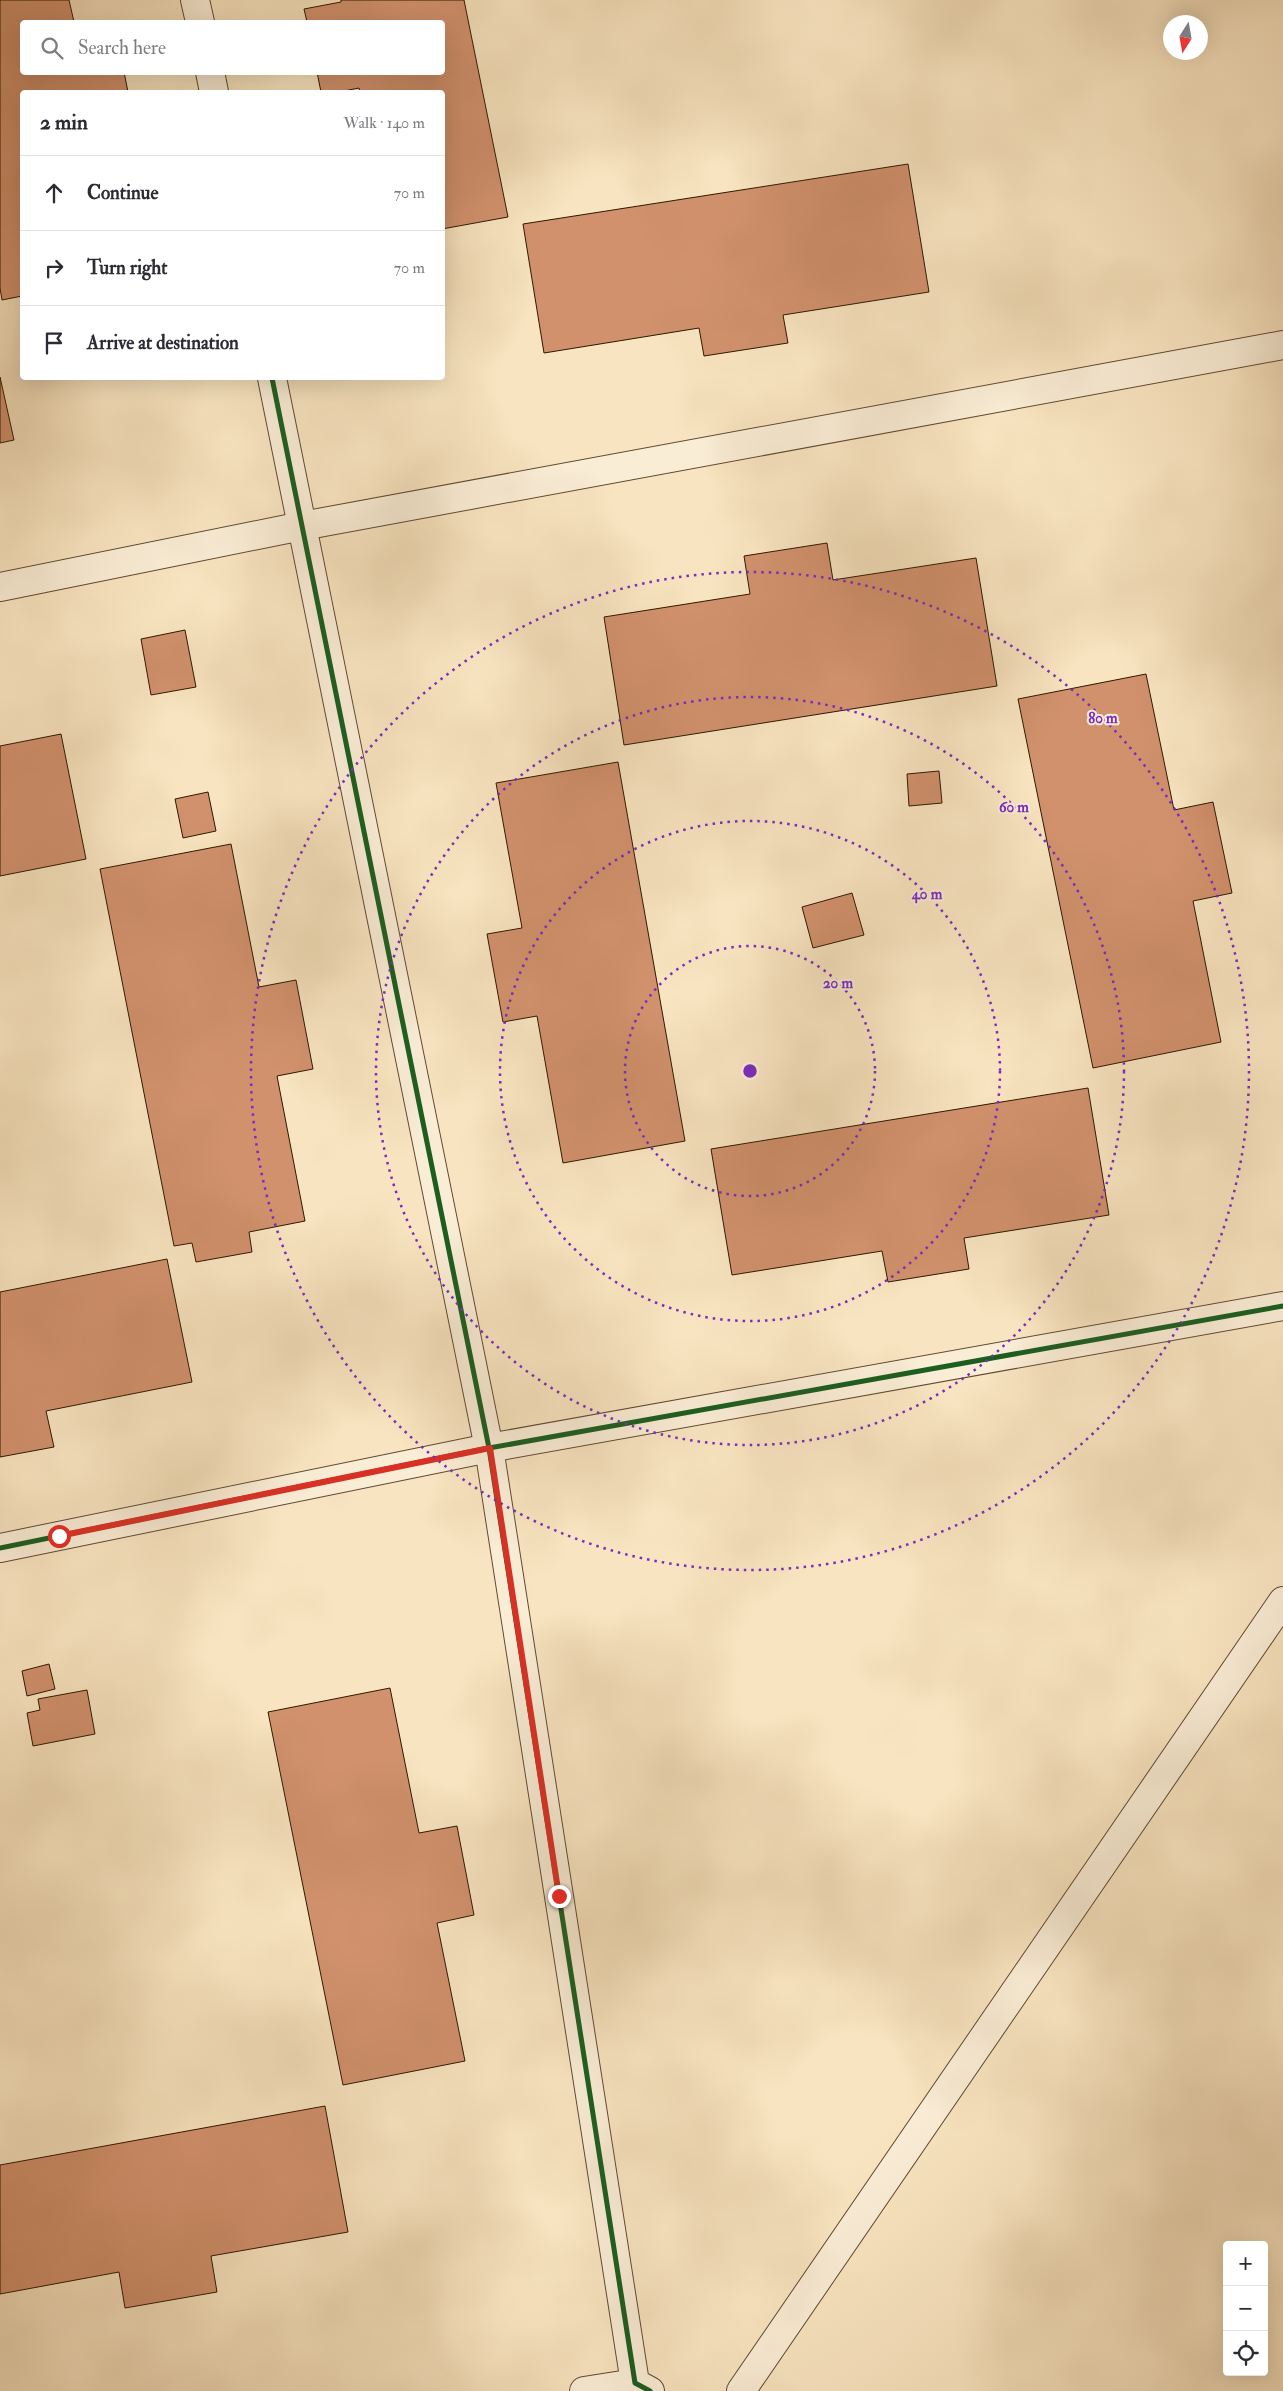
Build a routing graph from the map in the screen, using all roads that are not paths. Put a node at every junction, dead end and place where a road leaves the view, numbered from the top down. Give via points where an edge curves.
1 (195, 0) edge
2 (200, 20) edge
3 (211, 75) edge
4 (214, 90) edge
5 (1283, 345) edge
6 (272, 380) edge
7 (302, 526) junction
8 (0, 587) edge
9 (1283, 1306) edge
10 (490, 1448) junction
11 (0, 1548) edge
12 (1283, 1601) edge
13 (638, 2388) edge
14 (584, 2391) edge
15 (741, 2391) edge

1 - 2 street
3 - 4 street
5 - 7 street
6 - 7 street
7 - 8 street
7 - 10 street
9 - 10 street
10 - 11 street
10 - 13 street
12 - 15 street
13 - 14 street

